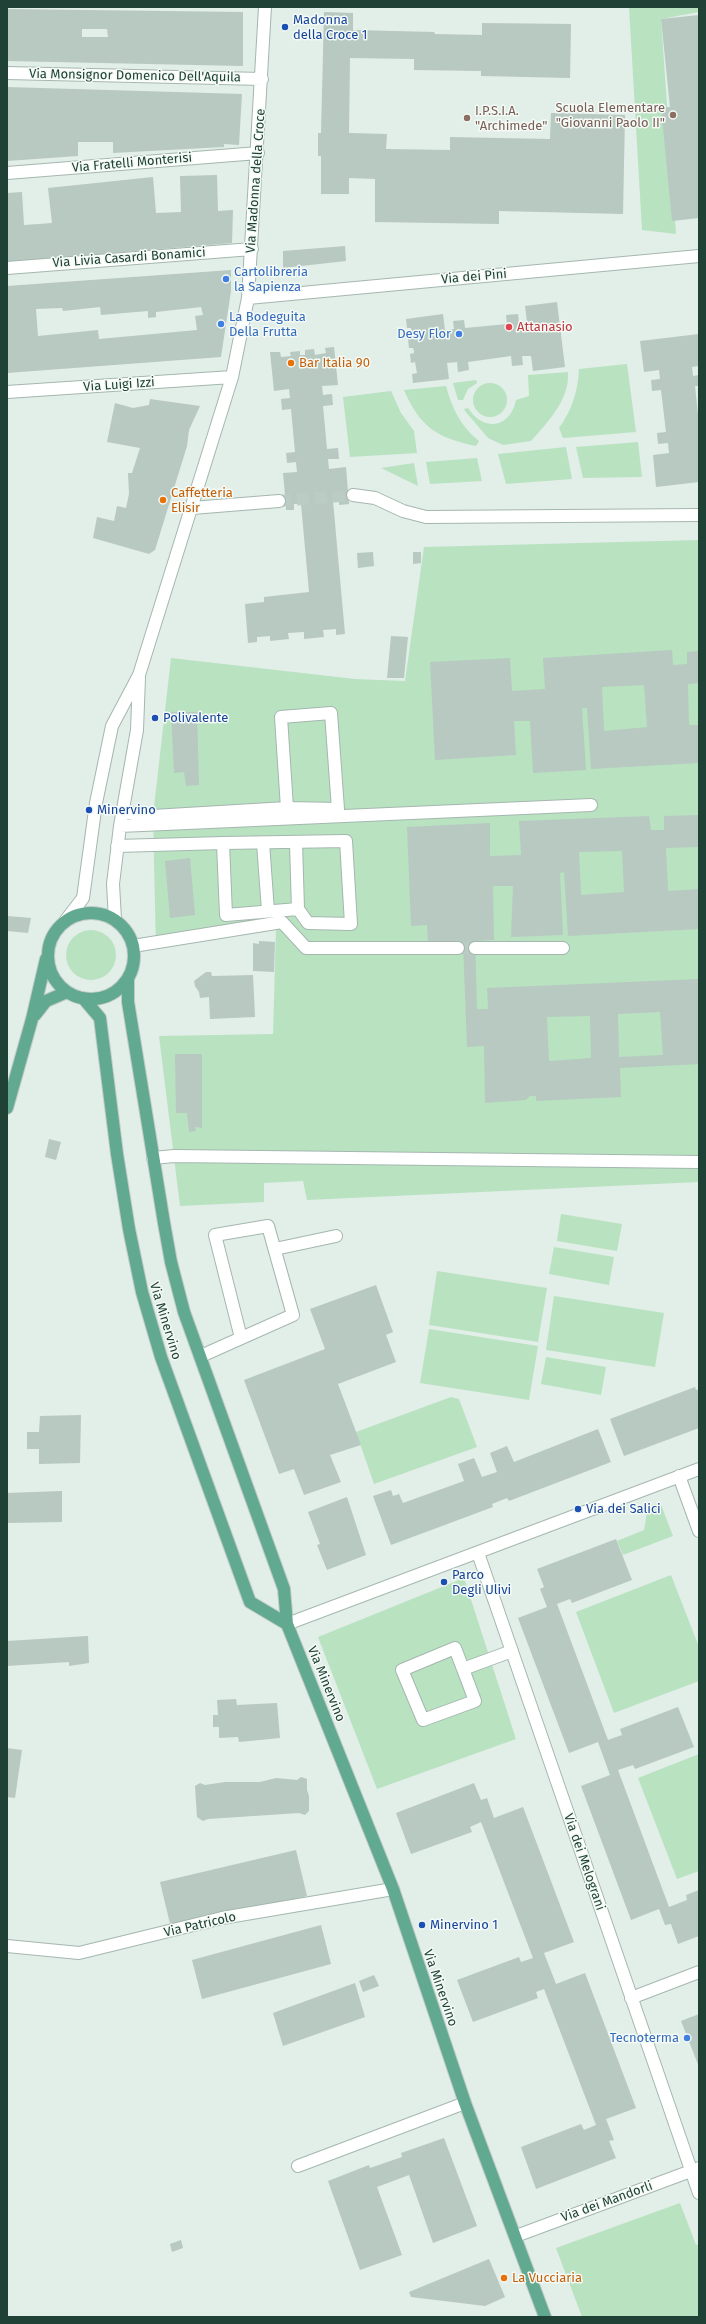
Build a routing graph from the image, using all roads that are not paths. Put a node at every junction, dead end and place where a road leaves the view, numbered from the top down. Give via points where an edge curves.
1 (265, 7) edge
2 (7, 72) edge
3 (262, 79) junction
4 (258, 153) junction
5 (7, 173) edge
6 (252, 249) junction
7 (699, 256) edge
8 (7, 268) edge
9 (248, 298) junction
10 (232, 377) junction
11 (7, 392) edge
12 (353, 495) tunnel mouth
13 (279, 501) tunnel mouth
14 (192, 508) junction
15 (699, 515) edge
16 (139, 676) junction
17 (591, 805) dead end
18 (287, 808) junction
19 (122, 812) junction
20 (120, 826) junction
21 (223, 843) junction
22 (263, 843) junction
23 (296, 843) junction
24 (117, 846) junction
25 (298, 909) junction
26 (268, 911) junction
27 (115, 919) junction
28 (66, 920) junction
29 (134, 946) junction
30 (48, 948) junction
31 (458, 948) tunnel mouth
32 (475, 948) tunnel mouth
33 (562, 948) dead end
34 (128, 979) junction
35 (67, 992) junction
36 (83, 998) junction
37 (32, 1020) junction
38 (7, 1108) edge
39 (154, 1158) junction
40 (699, 1162) edge
41 (336, 1236) dead end
42 (275, 1249) junction
43 (242, 1338) junction
44 (201, 1356) junction
45 (699, 1469) edge
46 (679, 1476) junction
47 (699, 1531) edge
48 (478, 1553) junction
49 (287, 1624) junction
50 (512, 1651) junction
51 (463, 1669) junction
52 (393, 1889) junction
53 (7, 1946) edge
54 (699, 1972) edge
55 (631, 1998) junction
56 (464, 2103) junction
57 (298, 2166) dead end
58 (695, 2169) edge
59 (699, 2193) edge
60 (516, 2236) junction
61 (545, 2317) edge

1 - 3 street, Via Madonna della Croce
2 - 3 street, Via Monsignor Domenico Dell'Aquila
3 - 4 street, Via Madonna della Croce
4 - 5 street, Via Fratelli Monterisi
4 - 6 street, Via Madonna della Croce
6 - 8 street, Via Livia Casardi Bonamici
6 - 9 street, Via Madonna della Croce
7 - 9 street, Via dei Pini
9 - 10 street, Via Madonna della Croce
10 - 11 street, Via Luigi Izzi
10 - 14 street, Via Madonna della Croce
12 - 15 street via 375,498 403,512 426,517
13 - 14 street
14 - 16 street, Via Madonna della Croce
16 - 19 street, Via Madonna della Croce via 137,730
16 - 28 street, Via Madonna della Croce via 112,726 96,803 83,898
17 - 20 street
18 - 18 street via 338,809 331,713 281,717
18 - 19 street via 153,816
19 - 20 street, Via Madonna della Croce
20 - 24 street, Via Madonna della Croce
21 - 22 street
21 - 24 street
21 - 26 street via 226,915
22 - 23 street
22 - 26 street
23 - 25 street
23 - 25 street via 346,841 351,924 308,924
24 - 27 street, Via Madonna della Croce via 113,884
25 - 26 street
27 - 28 main road via 91,912 78,914
27 - 29 main road via 124,926
28 - 30 main road via 58,927
29 - 31 street via 282,922 306,948
29 - 34 main road via 134,958
30 - 35 main road via 51,973
30 - 37 main road
32 - 33 street
34 - 36 main road via 109,995 96,999
34 - 39 main road, Via Minervino via 128,1002
35 - 36 main road
35 - 37 main road via 46,1001
36 - 49 main road, Via Minervino via 100,1018 129,1229 138,1277 161,1357 250,1602
37 - 38 main road
39 - 40 street via 174,1156
39 - 44 main road, Via Minervino via 171,1262 184,1312
41 - 42 street
42 - 43 street via 293,1315
42 - 43 street via 268,1226 215,1235
43 - 44 street
44 - 49 main road, Via Minervino via 284,1589
45 - 46 street
46 - 47 street
46 - 48 street
48 - 49 street
48 - 50 street, Via dei Melograni
49 - 52 main road, Via Minervino
50 - 51 street
50 - 55 street, Via dei Melograni
51 - 51 street via 455,1648 402,1670 423,1720 475,1701
52 - 53 street, Via Patricolo via 222,1918 79,1953
52 - 56 main road, Via Minervino
54 - 55 street
55 - 58 street, Via dei Melograni
56 - 57 street
56 - 60 main road, Via Minervino
58 - 59 street, Via dei Melograni
58 - 60 street, Via dei Mandorli
60 - 61 main road, Via Minervino

